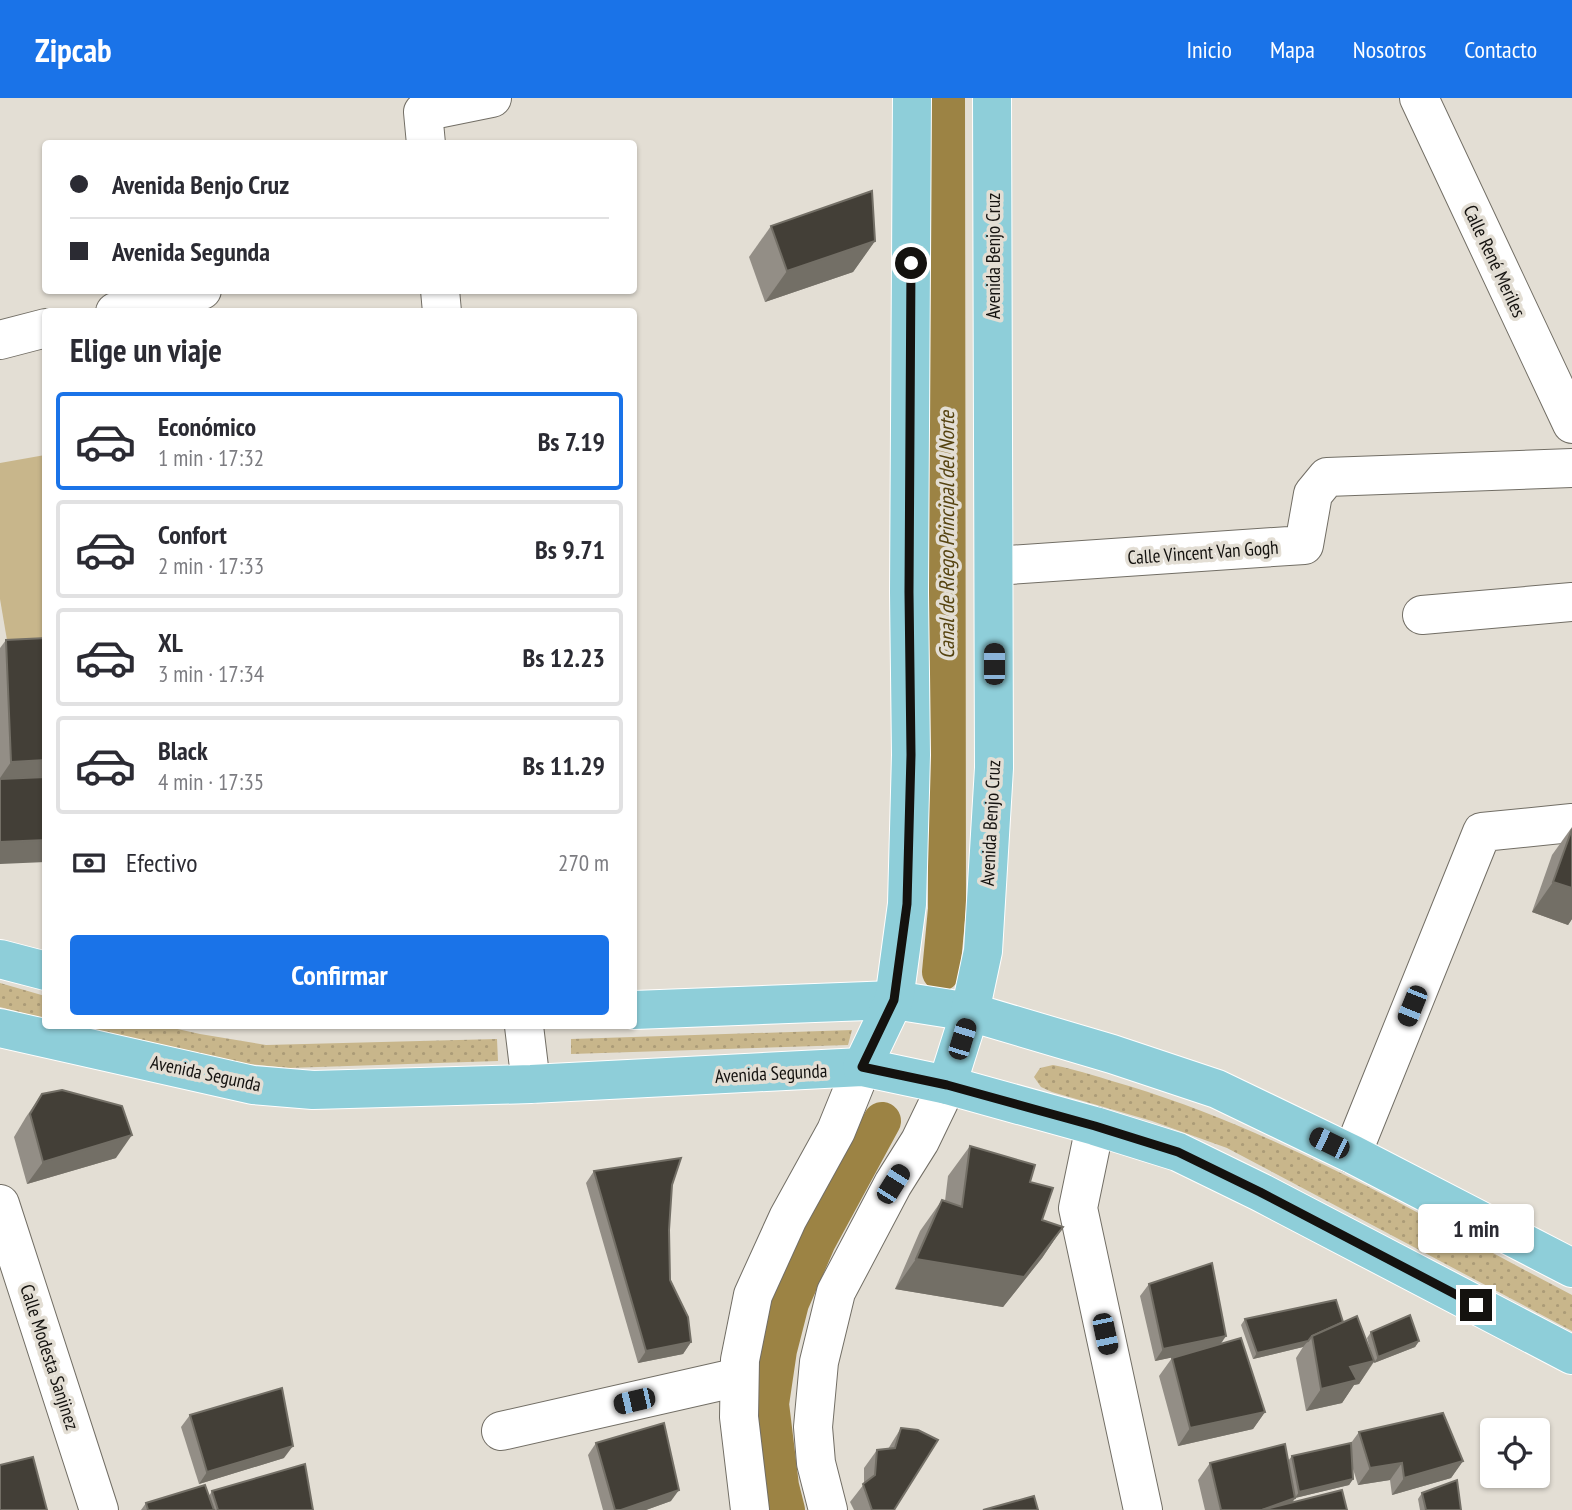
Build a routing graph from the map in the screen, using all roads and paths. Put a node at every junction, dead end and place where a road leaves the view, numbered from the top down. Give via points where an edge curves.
1 (492, 98) edge
2 (912, 98) edge
3 (992, 98) edge
4 (1419, 98) edge
5 (425, 128) edge
6 (186, 294) edge
7 (131, 308) edge
8 (42, 329) edge
9 (0, 340) edge
10 (1572, 424) edge
11 (1572, 468) edge
12 (994, 566) junction
13 (1572, 602) edge
14 (1422, 615) dead end
15 (1572, 823) edge
16 (0, 959) edge
17 (42, 970) edge
18 (894, 1000) junction
19 (637, 1010) edge
20 (970, 1012) junction
21 (0, 1028) edge
22 (524, 1029) edge
23 (862, 1067) junction
24 (531, 1084) junction
25 (947, 1085) junction
26 (1095, 1126) junction
27 (1352, 1154) junction
28 (0, 1204) edge
29 (1572, 1268) edge
30 (1572, 1356) edge
31 (739, 1377) junction
32 (501, 1431) dead end
33 (99, 1510) edge
34 (750, 1510) edge
35 (828, 1510) edge
36 (1143, 1510) edge

1 - 5 street
2 - 18 main road via 911,755 907,904
3 - 12 main road, Avenida Benjo Cruz
4 - 10 street, Calle René Meriles
6 - 7 street
8 - 9 street
11 - 12 street, Calle Vincent Van Gogh via 1327,477 1313,494 1304,545
12 - 20 main road, Avenida Benjo Cruz via 994,768 984,951
13 - 14 street
15 - 27 street via 1482,832
16 - 17 main road
18 - 19 main road
18 - 20 main road
18 - 23 main road
20 - 25 main road, Avenida Benjo Cruz
20 - 27 main road via 1217,1089
21 - 24 main road, Avenida Segunda via 253,1085 313,1090
22 - 24 street
23 - 24 main road, Avenida Segunda
23 - 25 main road, Avenida Segunda
23 - 31 street via 836,1131 788,1218 753,1295
25 - 26 main road, Avenida Segunda
25 - 35 street, Avenida Benjo Cruz via 836,1292 819,1363 813,1427
26 - 30 main road, Avenida Segunda via 1190,1158
26 - 36 street via 1078,1208
27 - 29 main road
28 - 33 street, Calle Modesta Sanjinez
31 - 32 street
31 - 34 street

